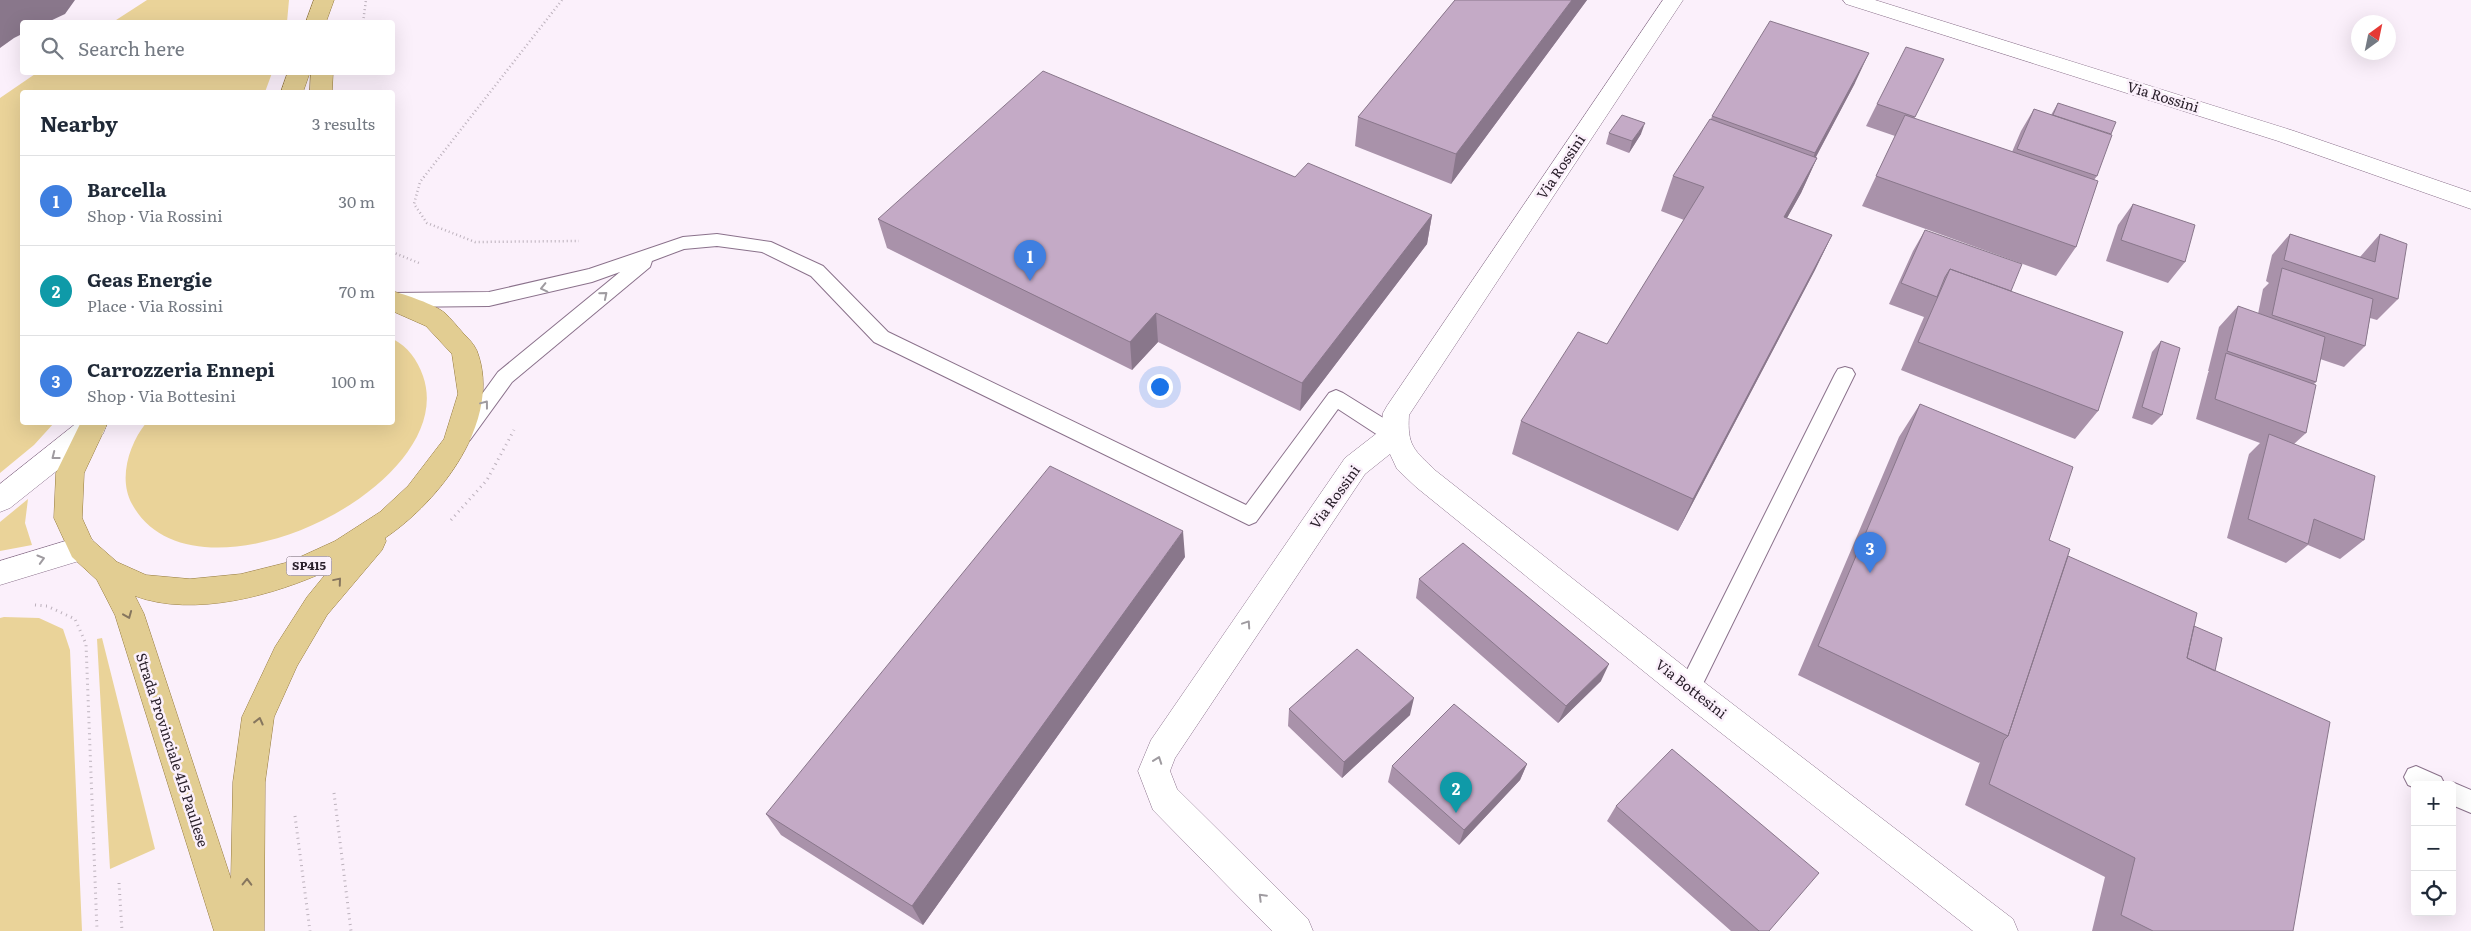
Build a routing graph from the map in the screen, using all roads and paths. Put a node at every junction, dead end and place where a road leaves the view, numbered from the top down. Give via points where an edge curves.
1 (325, 0) edge
2 (366, 0) edge
3 (562, 0) edge
4 (1673, 0) edge
5 (1853, 0) edge
6 (317, 20) edge
7 (325, 20) edge
8 (363, 20) edge
9 (298, 75) edge
10 (322, 75) edge
11 (293, 90) edge
12 (321, 90) edge
13 (2471, 201) edge
14 (587, 241) dead end
15 (657, 251) junction
16 (395, 300) edge
17 (395, 301) edge
18 (1845, 374) dead end
19 (93, 425) edge
20 (94, 425) edge
21 (516, 426) dead end
22 (1394, 434) junction
23 (456, 443) junction
24 (0, 500) edge
25 (390, 520) junction
26 (445, 525) dead end
27 (82, 548) junction
28 (106, 572) junction
29 (0, 573) edge
30 (28, 605) dead end
31 (1689, 689) junction
32 (334, 793) dead end
33 (2456, 795) edge
34 (2471, 802) edge
35 (294, 808) dead end
36 (119, 883) dead end
37 (97, 931) edge
38 (122, 931) edge
39 (230, 931) edge
40 (247, 931) edge
41 (310, 931) edge
42 (351, 931) edge
43 (1296, 931) edge
44 (2001, 931) edge

1 - 6 main road
1 - 7 main road
2 - 8 path
3 - 14 path via 420,182 414,204 427,223 476,242
4 - 22 street, Via Rossini via 1396,413
5 - 13 street, Via Rossini via 2286,136
9 - 11 main road
10 - 12 main road
15 -> 16 lane via 592,276 489,299
15 - 22 lane via 683,243 717,240 765,246 817,271 881,337 1249,516 1336,398
23 -> 15 lane via 505,377
17 - 23 main road, Strada Provinciale 415 Paullese / SP415 via 435,319 464,351 471,394
18 - 31 lane
19 -> 24 street
20 - 27 main road, Strada Provinciale 415 Paullese / SP415 via 70,473 68,518
21 - 26 path via 487,480
22 - 31 street, Via Bottesini via 1407,461 1426,480
43 -> 22 street, Via Rossini via 1164,799 1154,771 1162,750 1355,466
23 - 25 main road, Strada Provinciale 415 Paullese / SP415 via 418,494
25 - 28 main road, Strada Provinciale 415 Paullese / SP415 via 345,550 302,569 241,587 190,592 144,587
40 -> 25 main road, Strada Provinciale 415 Paullese / SP415 via 249,782 258,718 286,657 318,606
27 - 28 main road, Strada Provinciale 415 Paullese / SP415
29 -> 27 street
28 -> 39 main road, Strada Provinciale 415 Paullese / SP415 via 129,614
30 - 37 path via 48,606 75,619 86,644
31 - 44 street, Via Bottesini
32 - 42 path
33 - 34 lane
35 - 41 path
36 - 38 path

